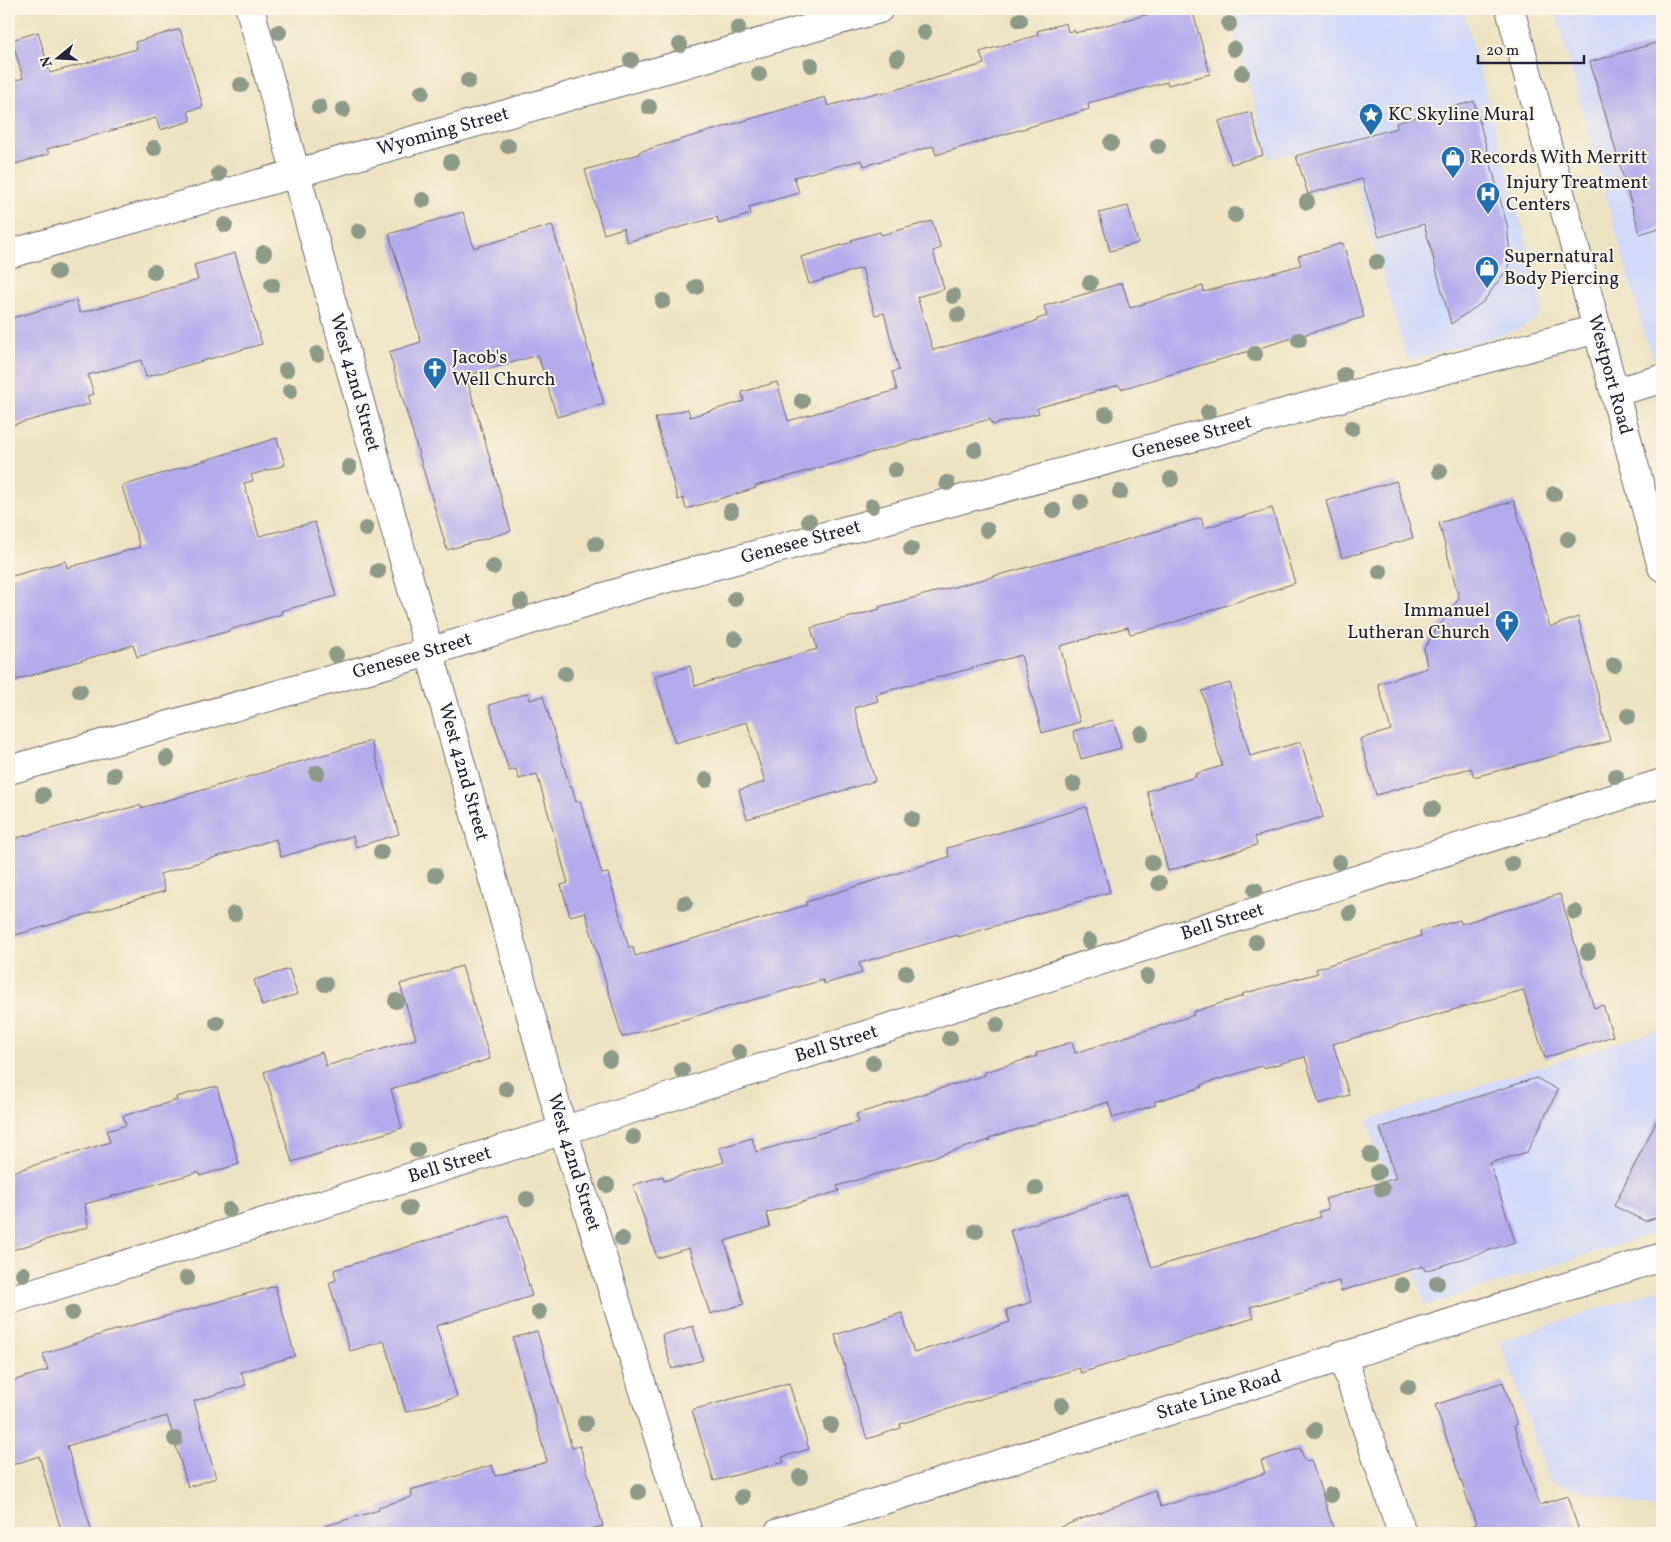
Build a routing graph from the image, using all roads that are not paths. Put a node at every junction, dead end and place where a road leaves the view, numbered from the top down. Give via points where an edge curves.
1 (250, 9) edge
2 (879, 9) edge
3 (1510, 9) edge
4 (297, 174) junction
5 (9, 254) edge
6 (1597, 330) junction
7 (1662, 379) edge
8 (1614, 392) junction
9 (1662, 567) edge
10 (429, 652) junction
11 (9, 770) edge
12 (1662, 783) edge
13 (563, 1130) junction
14 (1662, 1257) edge
15 (9, 1300) edge
16 (1342, 1355) junction
17 (688, 1533) edge
18 (778, 1533) edge
19 (1402, 1533) edge

1 - 4 street, West 42nd Street
2 - 4 street, Wyoming Street
3 - 6 street, Westport Road
4 - 5 street, Wyoming Street
4 - 10 street, West 42nd Street
6 - 8 street, Westport Road
6 - 10 street, Genesee Street via 642,585
7 - 8 street
8 - 9 street, Westport Road
10 - 11 street, Genesee Street
10 - 13 street, West 42nd Street
12 - 13 street, Bell Street
13 - 15 street, Bell Street
13 - 17 street, West 42nd Street
14 - 16 street, State Line Road
16 - 18 street, State Line Road
16 - 19 street

